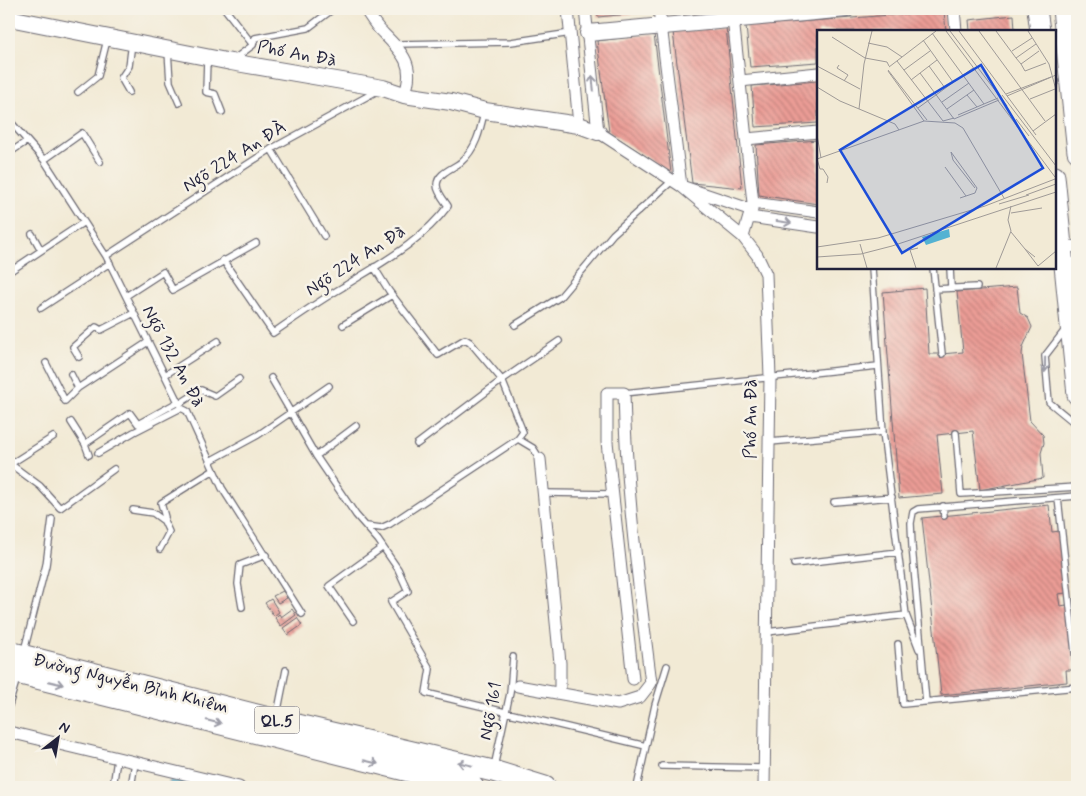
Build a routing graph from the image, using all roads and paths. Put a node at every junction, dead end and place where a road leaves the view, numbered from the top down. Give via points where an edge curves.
1 (225, 9) edge
2 (331, 9) edge
3 (366, 9) edge
4 (568, 9) edge
5 (585, 9) edge
6 (659, 9) edge
7 (847, 9) edge
8 (954, 9) edge
9 (1037, 9) edge
10 (1062, 9) edge
11 (805, 11) edge
12 (733, 14) edge
13 (9, 18) edge
14 (660, 26) junction
15 (956, 30) edge
16 (1040, 30) edge
17 (571, 33) junction
18 (588, 33) junction
19 (108, 36) junction
20 (132, 41) junction
21 (253, 44) junction
22 (396, 44) junction
23 (168, 48) junction
24 (207, 56) junction
25 (231, 62) junction
26 (817, 73) edge
27 (740, 81) junction
28 (382, 88) junction
29 (78, 92) dead end
30 (130, 92) dead end
31 (404, 95) junction
32 (179, 103) dead end
33 (485, 111) junction
34 (222, 112) dead end
35 (9, 120) edge
36 (579, 125) junction
37 (598, 132) junction
38 (817, 132) edge
39 (746, 139) junction
40 (27, 141) junction
41 (271, 149) junction
42 (1077, 152) edge
43 (9, 153) edge
44 (44, 160) junction
45 (100, 162) dead end
46 (677, 184) junction
47 (1056, 184) edge
48 (751, 210) junction
49 (817, 212) edge
50 (84, 222) junction
51 (817, 227) edge
52 (32, 234) dead end
53 (324, 236) dead end
54 (743, 238) junction
55 (256, 243) dead end
56 (41, 250) junction
57 (1065, 254) edge
58 (106, 256) junction
59 (223, 260) junction
60 (110, 263) junction
61 (374, 268) junction
62 (872, 269) edge
63 (933, 269) edge
64 (950, 269) edge
65 (9, 272) edge
66 (977, 287) dead end
67 (950, 288) junction
68 (935, 289) junction
69 (392, 295) junction
70 (126, 296) junction
71 (41, 308) dead end
72 (134, 314) junction
73 (343, 325) dead end
74 (515, 325) dead end
75 (1070, 325) junction
76 (218, 341) dead end
77 (559, 341) dead end
78 (148, 342) junction
79 (942, 354) dead end
80 (79, 357) dead end
81 (46, 363) dead end
82 (878, 366) junction
83 (71, 374) dead end
84 (165, 375) junction
85 (770, 377) junction
86 (271, 378) dead end
87 (239, 379) dead end
88 (502, 380) junction
89 (329, 386) dead end
90 (78, 388) junction
91 (624, 393) junction
92 (1077, 395) edge
93 (180, 405) junction
94 (291, 411) junction
95 (71, 422) dead end
96 (1077, 425) edge
97 (356, 426) dead end
98 (883, 432) junction
99 (956, 434) dead end
100 (53, 437) dead end
101 (518, 439) junction
102 (770, 442) junction
103 (85, 444) junction
104 (417, 444) dead end
105 (98, 453) dead end
106 (89, 455) dead end
107 (316, 456) junction
108 (540, 459) joint
109 (210, 461) junction
110 (9, 464) edge
111 (114, 469) dead end
112 (214, 470) junction
113 (1077, 487) edge
114 (544, 493) junction
115 (613, 494) junction
116 (1077, 496) edge
117 (892, 497) junction
118 (1058, 498) junction
119 (834, 502) dead end
120 (943, 506) junction
121 (133, 510) dead end
122 (944, 516) dead end
123 (52, 519) dead end
124 (164, 521) junction
125 (366, 526) junction
126 (383, 547) junction
127 (160, 549) dead end
128 (899, 552) junction
129 (266, 555) junction
130 (794, 564) dead end
131 (242, 607) dead end
132 (302, 614) dead end
133 (906, 615) junction
134 (353, 621) dead end
135 (767, 632) junction
136 (898, 644) dead end
137 (921, 655) junction
138 (513, 656) dead end
139 (14, 663) edge
140 (667, 666) dead end
141 (286, 670) dead end
142 (1077, 671) edge
143 (633, 679) dead end
144 (518, 686) dead end
145 (1077, 687) edge
146 (560, 693) junction
147 (926, 702) junction
148 (9, 705) edge
149 (506, 712) junction
150 (276, 720) junction
151 (9, 732) edge
152 (646, 746) junction
153 (117, 759) junction
154 (134, 763) junction
155 (662, 766) dead end
156 (764, 768) junction
157 (493, 771) junction
158 (113, 787) edge
159 (131, 787) edge
160 (239, 787) edge
161 (473, 787) edge
162 (545, 787) edge
163 (637, 787) edge
164 (764, 787) edge

1 - 21 lane
2 - 21 lane via 308,28 255,38
3 - 22 street via 380,30
4 - 17 street
5 - 18 street
6 - 14 street
7 - 11 street
8 - 15 street
9 - 16 main road
10 - 42 main road
11 - 12 street
12 - 14 street
12 - 27 street
13 - 19 street, Phố An Đà
14 - 18 street
14 - 46 street
17 - 22 lane via 511,42
17 - 36 street
37 -> 18 street
19 - 20 street, Phố An Đà
19 - 29 lane via 98,76
20 - 23 street, Phố An Đà
20 - 30 lane via 129,66 121,78
21 - 25 lane
22 - 31 street via 409,67 409,84
23 - 24 street, Phố An Đà
23 - 32 lane via 170,82
24 - 25 street, Phố An Đà
24 - 34 lane via 206,92 215,94
25 - 28 street, Phố An Đà
26 - 27 street
27 - 39 street
28 - 31 street, Phố An Đà
28 - 41 lane, Ngõ 224 An ĐÀ
31 - 33 street, Phố An Đà
33 - 36 street, Phố An Đà
33 - 61 lane, Ngõ 224 An Đà via 479,136 468,154 438,181 439,192 448,206 434,224
35 - 40 lane, Ngõ 132 An Đà
36 - 37 street, Phố An Đà
37 - 46 street, Phố An Đà
38 - 39 street
39 - 48 street
40 - 43 lane
40 - 44 lane, Ngõ 132 An Đà
41 - 53 lane
41 - 58 lane, Ngõ 224 An ĐÀ
44 - 45 lane via 82,134
44 - 50 lane, Ngõ 132 An Đà
46 - 48 street
46 - 54 street, Phố An Đà
46 - 74 lane via 614,234 560,297
47 - 57 main road
48 - 49 street
48 -> 51 street
48 - 54 street
50 - 56 lane
50 - 58 lane, Ngõ 132 An Đà
52 - 56 lane
54 - 85 street, Phố An Đà via 757,255 766,274
55 - 59 lane
56 - 65 lane
57 - 75 main road
58 - 60 lane, Ngõ 132 An Đà
59 - 61 lane, Ngõ 224 An Đà via 273,333
59 - 70 lane via 173,290 163,272
60 - 70 lane, Ngõ 132 An Đà
60 - 71 lane
61 - 69 lane
62 - 82 lane
63 - 68 lane
64 - 67 lane
66 - 67 lane
67 - 68 lane
68 - 79 lane
69 - 73 lane
69 - 88 lane via 438,355 465,339
70 - 72 lane, Ngõ 132 An Đà
72 - 78 lane, Ngõ 132 An Đà
72 - 80 lane via 101,330 96,327 73,347
75 - 92 main road
75 -> 96 lane via 1044,361 1049,402
76 - 84 lane
77 - 88 lane
78 - 84 lane, Ngõ 132 An Đà
78 - 90 lane
81 - 90 lane via 65,401
82 - 85 lane
82 - 98 lane
83 - 90 lane
84 - 93 lane, Ngõ 132 An Đà
85 - 91 lane
85 - 102 street, Phố An Đà
86 - 94 lane
87 - 93 lane via 215,396 201,390
88 - 101 lane via 522,426 523,432
88 - 104 lane
89 - 94 lane
91 - 115 street via 607,393 607,442
91 - 146 street via 634,533 651,683 640,697 618,704
93 - 103 lane via 138,424 130,413
93 - 105 lane
93 - 109 lane, Ngõ 132 An Đà via 187,411
94 - 107 lane
94 - 109 lane via 242,445
95 - 103 lane
97 - 107 lane
98 - 102 lane
98 - 117 lane
99 - 113 lane via 961,494
100 - 110 lane
101 - 108 lane via 534,448
101 - 125 lane via 390,524 373,529
102 - 135 street, Phố An Đà
103 - 106 lane
107 - 125 lane
108 - 114 street
109 - 112 lane, Ngõ 132 An Đà
110 - 111 lane via 40,486 60,508
112 - 124 lane via 161,503
112 - 129 lane, Ngõ 132 An Đà via 222,488
114 - 115 lane
114 - 146 street
115 - 143 street
116 - 118 lane
117 - 119 lane
117 - 128 lane
118 - 120 lane
118 - 142 lane
120 - 122 lane
120 - 137 lane via 918,508 912,518
121 - 124 lane via 153,513
123 - 139 lane via 46,565
124 - 127 lane via 169,532
125 - 126 lane
126 - 134 lane via 329,586
126 - 149 lane via 408,591 391,602 430,669 426,693
128 - 130 lane
128 - 133 lane
129 - 131 lane via 240,565 238,584
129 - 132 lane, Ngõ 132 An Đà
133 - 135 lane
133 - 137 lane
135 - 156 street, Phố An Đà
136 - 147 lane via 902,704
137 - 147 lane
138 - 149 lane, Ngõ 161
139 - 148 lane
139 - 150 highway, Đường Nguyễn Bỉnh Khiêm / QL.5
139 -> 161 highway, Đường Nguyễn Bỉnh Khiêm / QL.5
140 - 152 lane
141 - 150 lane
144 - 146 street
145 - 147 lane
149 - 152 lane
149 - 157 lane, Ngõ 161
157 -> 150 highway, Đường Nguyễn Bỉnh Khiêm / QL.5
151 - 153 street
152 - 163 lane
153 - 154 street
153 - 158 lane
154 - 159 lane
154 - 160 street
155 - 156 lane
156 - 164 street, Phố An Đà
157 - 162 highway, Đường Nguyễn Bỉnh Khiêm / QL.5

